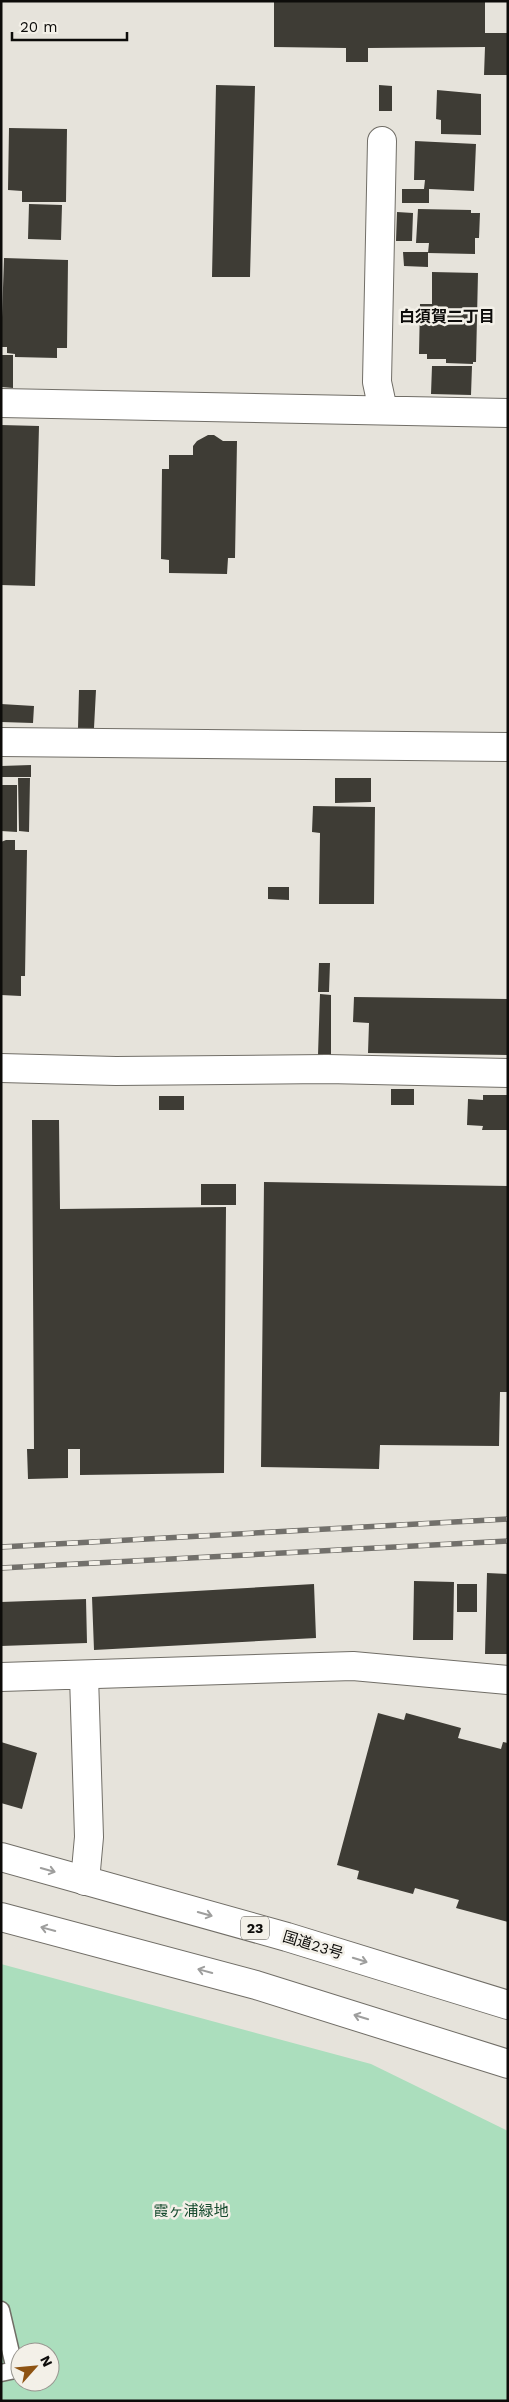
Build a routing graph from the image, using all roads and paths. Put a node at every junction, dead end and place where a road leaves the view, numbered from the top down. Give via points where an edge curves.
1 (382, 141) dead end
2 (1, 403) edge
3 (383, 410) junction
4 (508, 413) edge
5 (1, 742) edge
6 (508, 747) edge
7 (1, 1068) edge
8 (508, 1073) edge
9 (84, 1676) junction
10 (1, 1677) edge
11 (508, 1680) edge
12 (1, 1856) edge
13 (85, 1881) junction
14 (1, 1917) edge
15 (508, 2005) edge
16 (391, 2026) junction
17 (508, 2064) edge
18 (508, 2075) edge
19 (1, 2310) edge
20 (1, 2373) edge

1 - 3 main road via 377,382
2 - 3 main road
3 - 4 main road
5 - 6 main road
7 - 8 main road
9 - 10 main road
9 - 11 main road via 353,1666
9 - 13 main road via 89,1837
12 -> 13 main road, 国道23号 / 23
13 -> 15 main road, 国道23号 / 23 via 287,1937
16 -> 14 main road via 256,1985
16 - 17 main road
16 - 18 main road
19 - 20 lane via 15,2370

